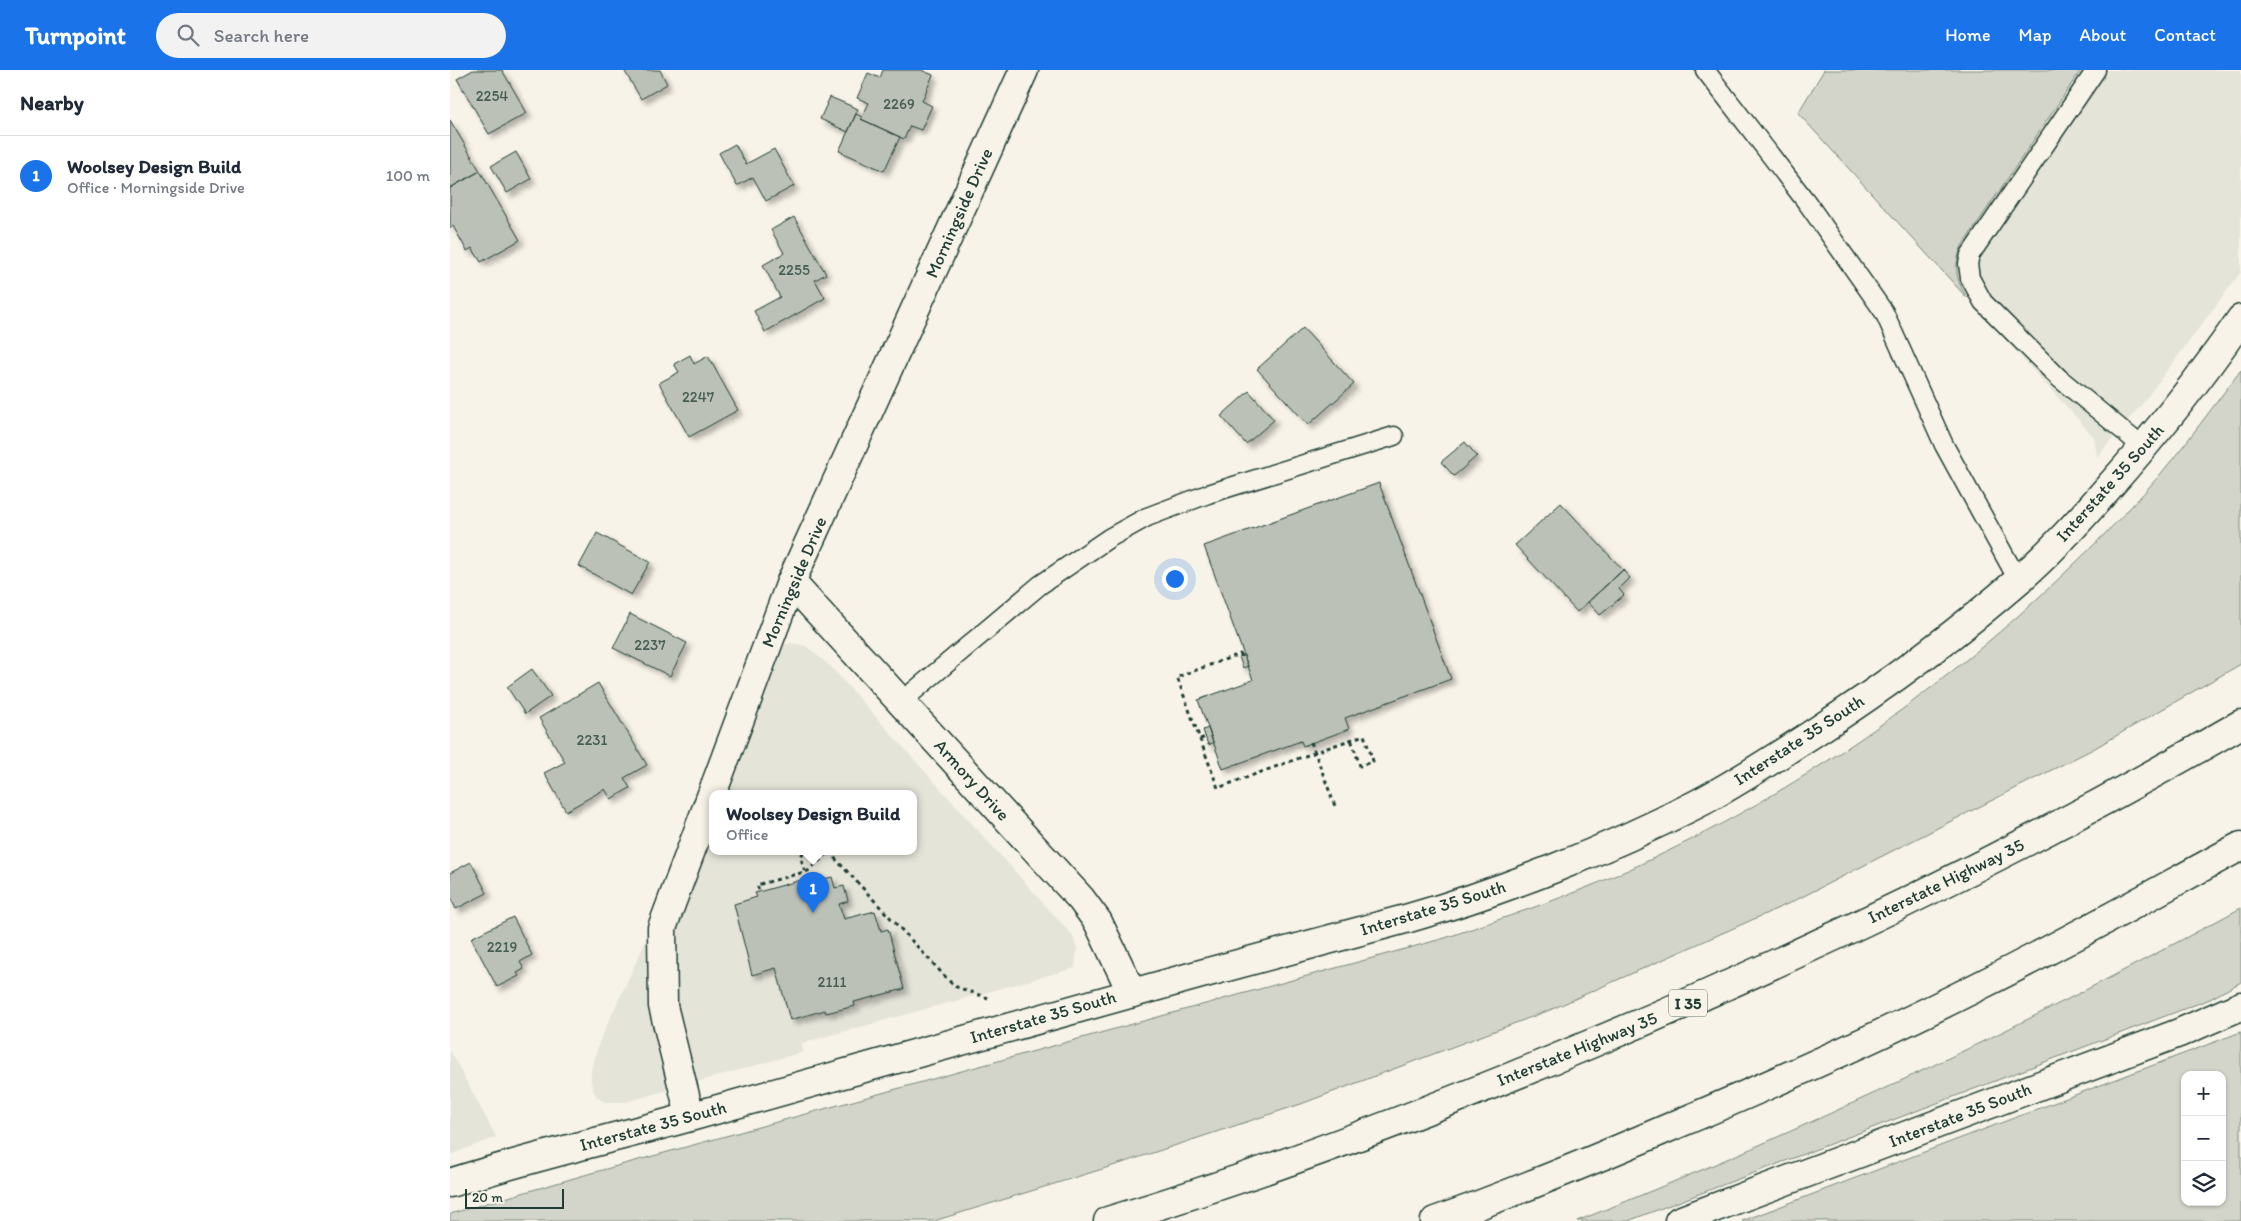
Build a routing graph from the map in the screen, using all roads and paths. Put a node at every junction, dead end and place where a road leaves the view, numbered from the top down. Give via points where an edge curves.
1 (1024, 70) edge
2 (1705, 70) edge
3 (2096, 70) edge
4 (2241, 319) edge
5 (2241, 329) edge
6 (2203, 376) junction
7 (1394, 436) dead end
8 (2144, 448) junction
9 (2018, 580) junction
10 (791, 582) junction
11 (1242, 656) dead end
12 (900, 702) junction
13 (2241, 724) edge
14 (1206, 737) dead end
15 (1200, 739) junction
16 (1350, 740) junction
17 (1311, 742) dead end
18 (1315, 753) junction
19 (713, 790) edge
20 (709, 802) edge
21 (1335, 806) dead end
22 (2241, 846) edge
23 (802, 855) edge
24 (826, 855) edge
25 (832, 855) edge
26 (806, 872) junction
27 (758, 890) dead end
28 (1132, 993) junction
29 (988, 998) dead end
30 (2241, 1006) edge
31 (690, 1116) junction
32 (450, 1183) edge
33 (1108, 1221) edge
34 (1435, 1221) edge
35 (1679, 1221) edge

1 - 10 main road, Morningside Drive
2 - 9 lane via 1808,204 1884,312 1944,445
3 - 8 lane via 1970,256 1968,264 1970,278 1983,302 2059,378
4 - 6 main road, Interstate 35 South
5 - 6 main road
6 - 8 main road, Interstate 35 South
7 - 12 lane via 1208,494 1147,517 1109,538 1040,585
8 - 9 main road, Interstate 35 South via 2085,514
9 - 28 main road, Interstate 35 South via 1931,651 1845,713 1748,775 1634,834 1448,906
10 - 12 main road, Armory Drive
10 - 19 main road, Morningside Drive
11 - 15 path via 1240,654 1177,677
12 - 28 main road, Armory Drive via 1085,904 1098,922
13 - 33 main road, Interstate Highway 35 / I 35 via 2141,782 2040,834 1816,946 1704,997 1413,1116 1302,1157
14 - 15 path
15 - 18 path via 1218,788
16 - 16 path via 1360,766 1374,761 1364,735
16 - 18 path
17 - 18 path
18 - 21 path
20 - 31 main road, Morningside Drive via 662,928 662,1006
22 - 34 main road via 1986,983 1875,1038 1628,1145
23 - 26 path
24 - 26 path
25 - 29 path via 954,986
26 - 27 path via 757,885
28 - 31 main road, Interstate 35 South
30 - 35 main road, Interstate 35 South
31 - 32 main road, Interstate 35 South

